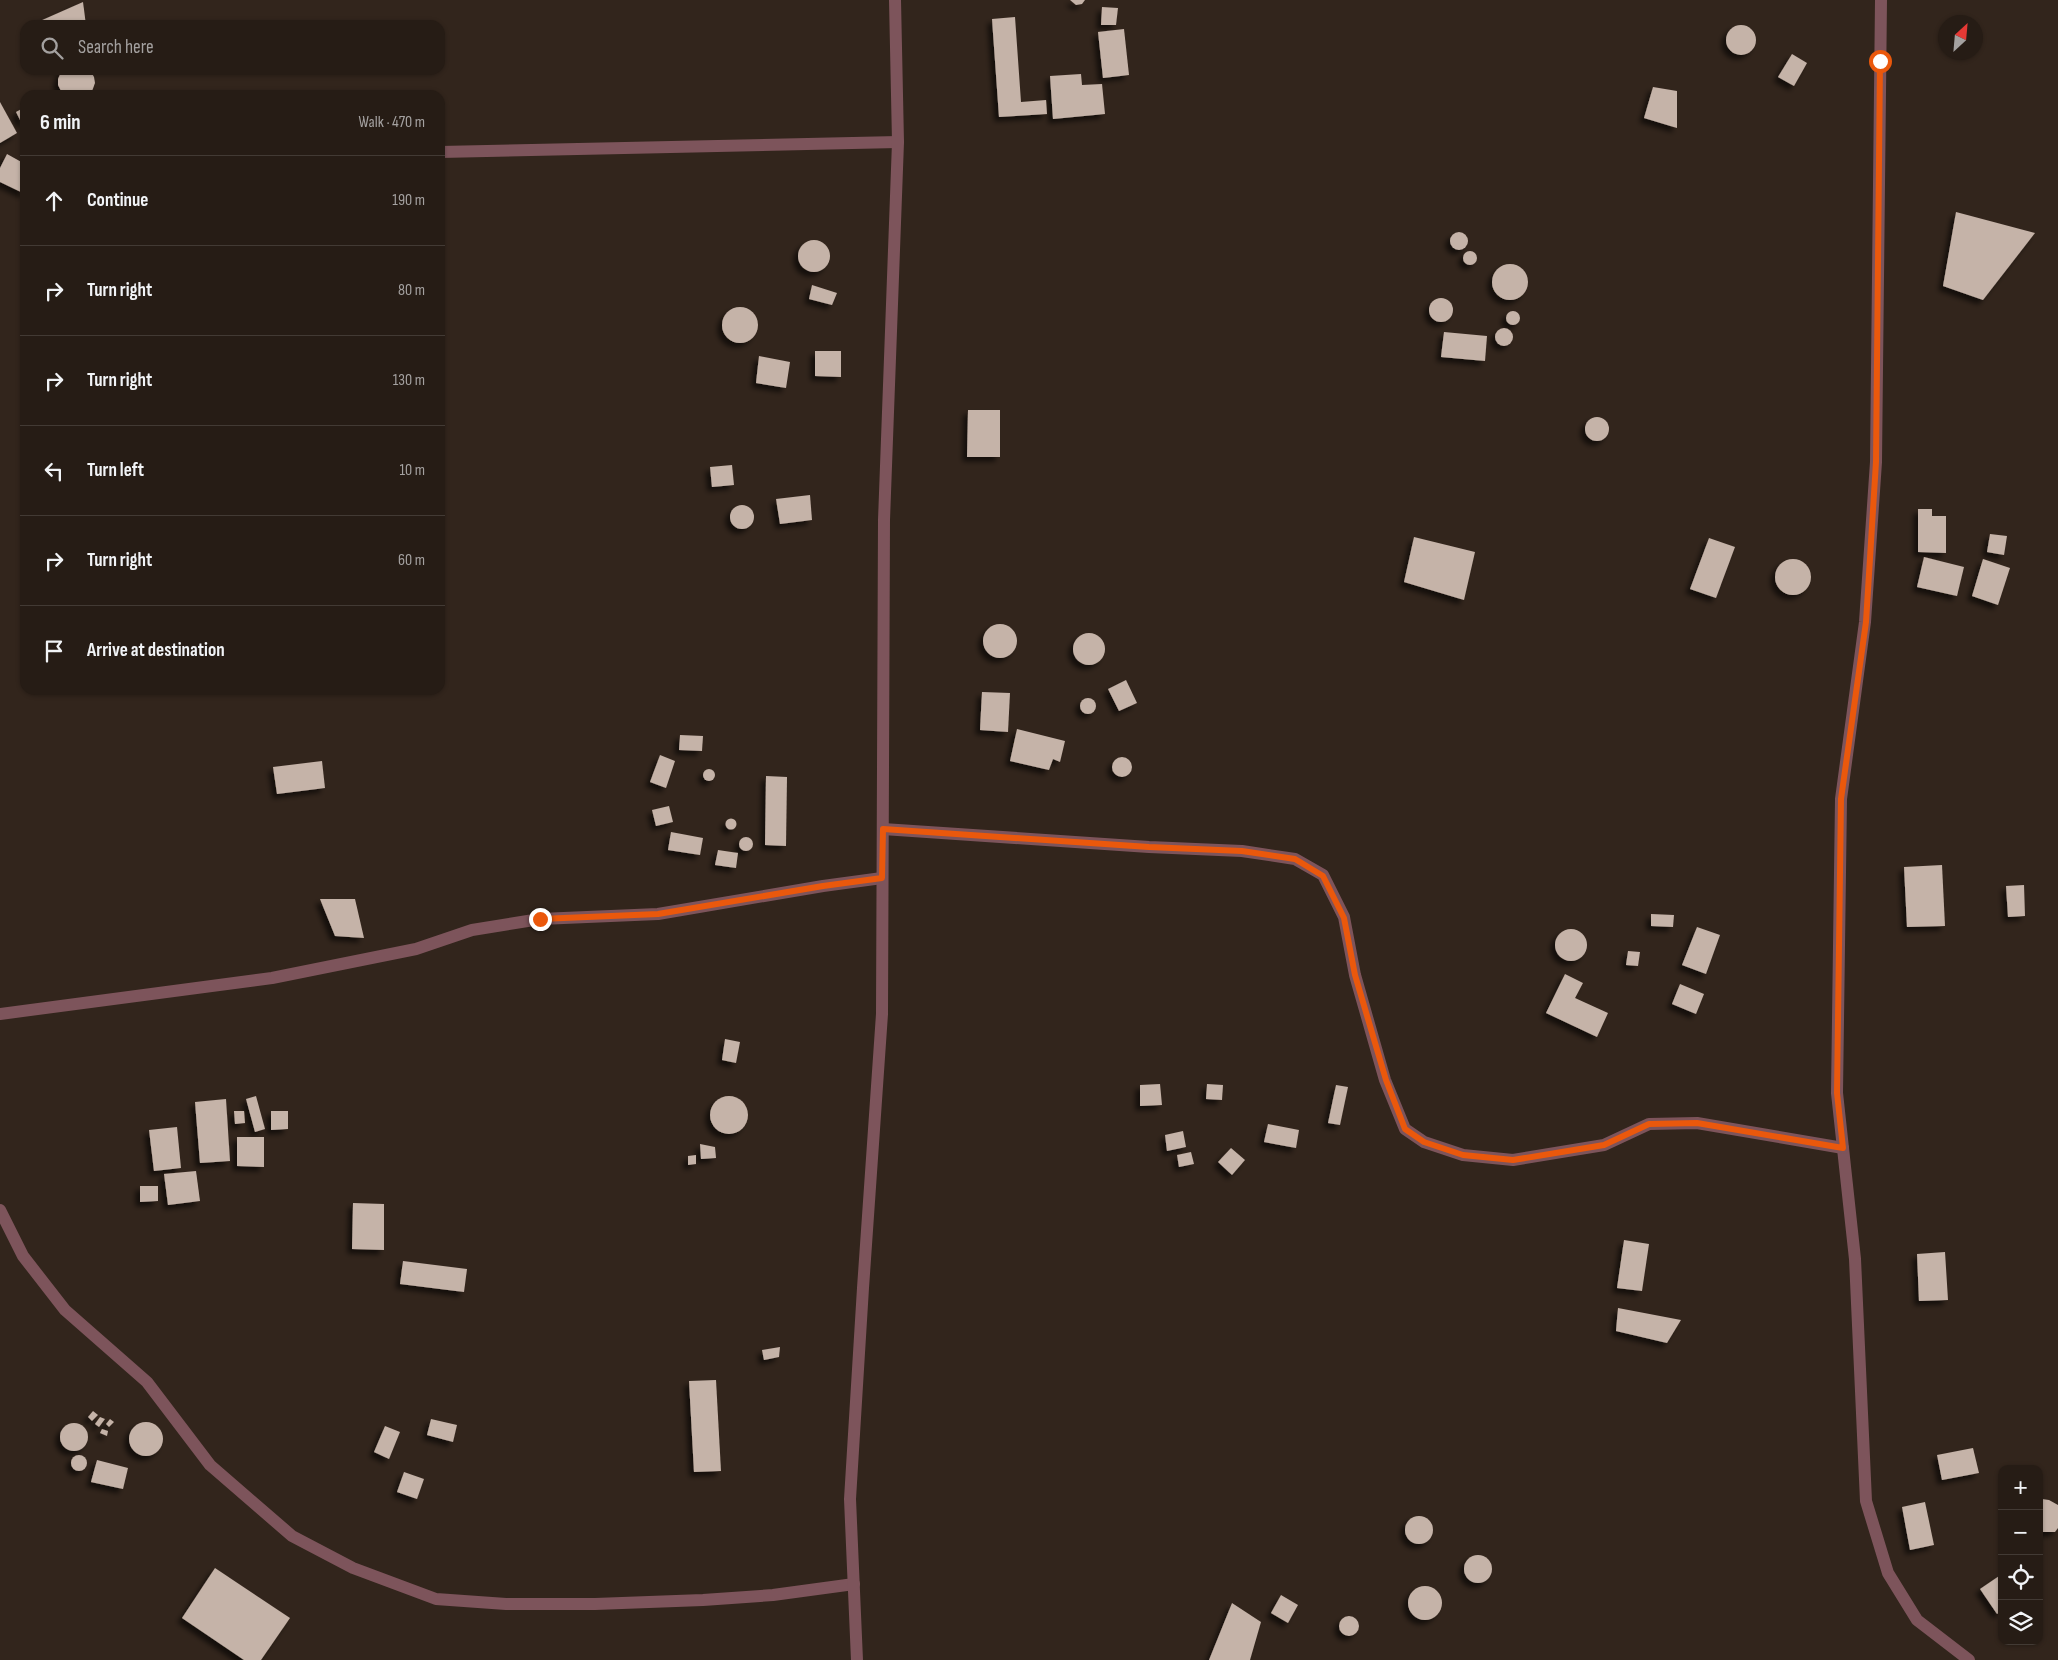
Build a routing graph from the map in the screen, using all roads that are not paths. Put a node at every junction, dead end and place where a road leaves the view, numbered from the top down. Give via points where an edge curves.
1 (894, 0) edge
2 (1881, 0) edge
3 (898, 142) junction
4 (445, 152) edge
5 (883, 829) junction
6 (882, 878) junction
7 (0, 1014) edge
8 (1843, 1148) junction
9 (0, 1210) edge
10 (854, 1584) junction
11 (857, 1660) edge
12 (1969, 1660) edge

1 - 3 street
2 - 8 street via 1876,462 1866,622 1841,799 1837,1093
3 - 4 street
3 - 5 street via 884,520
5 - 6 street
5 - 8 street via 1242,851 1295,859 1323,876 1344,918 1355,975 1386,1080 1405,1129 1424,1142 1463,1155 1513,1160 1604,1145 1649,1124 1697,1123
6 - 7 street via 658,914 540,919 472,930 416,949 272,978
6 - 10 street via 882,1014 850,1499
8 - 12 street via 1855,1259 1866,1501 1888,1573 1916,1620
9 - 10 street via 23,1256 65,1310 147,1382 210,1465 292,1536 353,1568 436,1599 506,1604 703,1600 774,1595
10 - 11 street

